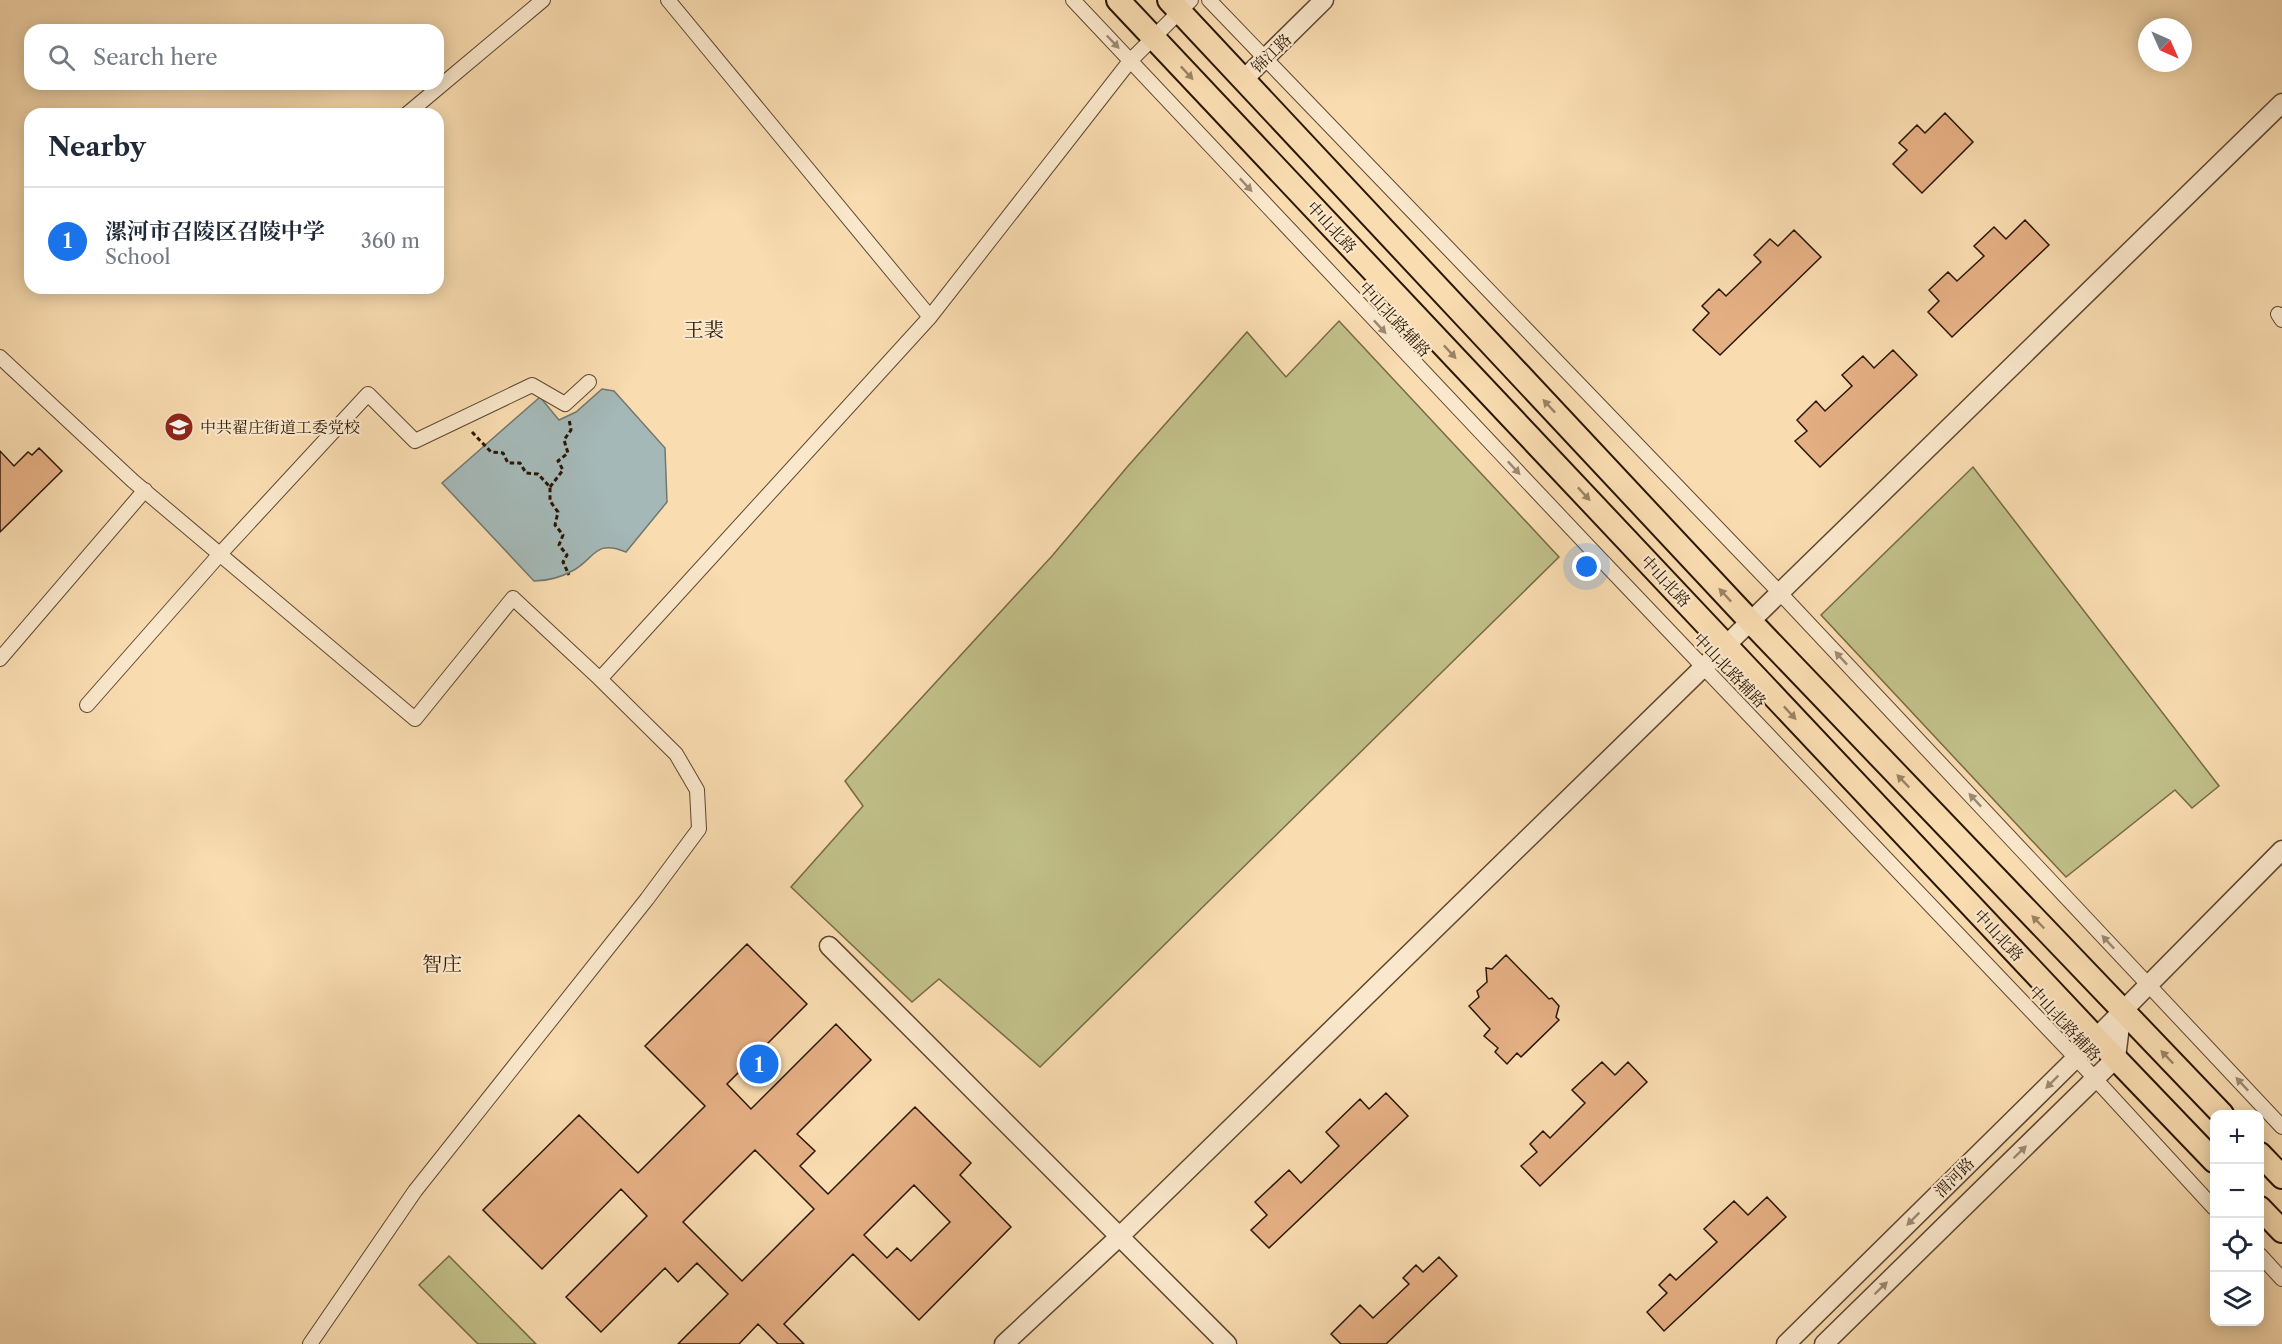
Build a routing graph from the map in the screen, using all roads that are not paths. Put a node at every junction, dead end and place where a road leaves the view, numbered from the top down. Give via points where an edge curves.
1 (543, 0) edge
2 (668, 0) edge
3 (1073, 0) edge
4 (1118, 0) edge
5 (1209, 0) edge
6 (1324, 0) edge
7 (1180, 4) edge
8 (1154, 38) junction
9 (1265, 58) junction
10 (1130, 61) junction
11 (1243, 80) junction
12 (444, 83) edge
13 (436, 90) edge
14 (2282, 103) edge
15 (414, 108) edge
16 (930, 317) junction
17 (0, 357) edge
18 (589, 382) dead end
19 (145, 490) junction
20 (220, 554) junction
21 (1780, 593) junction
22 (1750, 622) junction
23 (1726, 645) junction
24 (0, 659) edge
25 (1704, 667) junction
26 (600, 679) junction
27 (87, 705) dead end
28 (2282, 850) edge
29 (829, 946) dead end
30 (2148, 985) junction
31 (2122, 1010) junction
32 (2095, 1037) junction
33 (2076, 1058) junction
34 (2116, 1058) junction
35 (2095, 1078) junction
36 (2218, 1110) edge
37 (2282, 1127) edge
38 (2210, 1157) edge
39 (2264, 1159) edge
40 (2282, 1177) edge
41 (2210, 1204) edge
42 (2264, 1213) edge
43 (2282, 1231) edge
44 (1119, 1237) junction
45 (2264, 1260) edge
46 (2282, 1279) edge
47 (1831, 1299) junction
48 (1850, 1318) junction
49 (310, 1344) edge
50 (1004, 1344) edge
51 (1227, 1344) edge
52 (1786, 1344) edge
53 (1824, 1344) edge

1 - 12 street
2 - 16 street
3 -> 10 street, 中山北路辅路
4 - 8 main road, 中山北路
5 - 9 street
6 - 9 street, 锦江路
7 - 8 street
7 - 11 main road, 中山北路
8 - 10 street
8 -> 23 main road, 中山北路
9 - 11 street, 锦江路
9 - 21 street
10 - 16 street
10 -> 25 street, 中山北路辅路
22 -> 11 main road, 中山北路
13 - 15 street
14 - 21 street
16 - 26 street
17 - 19 street
18 - 20 street via 565,404 532,385 415,441 368,394
19 - 20 street
19 - 24 street
20 - 26 street via 415,719 513,598
20 - 27 street
21 - 22 street
30 -> 21 street
22 - 23 street
31 -> 22 main road, 中山北路
23 - 25 street
23 -> 32 main road, 中山北路
25 - 33 street, 中山北路辅路
25 - 44 street
26 - 49 street via 676,754 697,790 699,829 416,1191
28 - 30 street, 渭河路
29 - 44 street
30 - 31 street, 渭河路
37 -> 30 street
31 - 32 street, 渭河路
31 - 34 street
36 -> 31 main road, 中山北路
32 - 33 street, 渭河路
32 - 34 main road, 中山北路
33 - 35 street, 中山北路辅路
33 -> 47 street, 渭河路
34 - 35 street, 渭河路
34 - 38 main road, 中山北路
35 - 41 street, 中山北路辅路
48 -> 35 street, 渭河路
39 - 40 main road
42 - 43 main road
44 - 50 street
44 - 51 street
45 - 46 street
47 - 48 street
47 - 52 street, 渭河路
48 - 53 street, 渭河路

